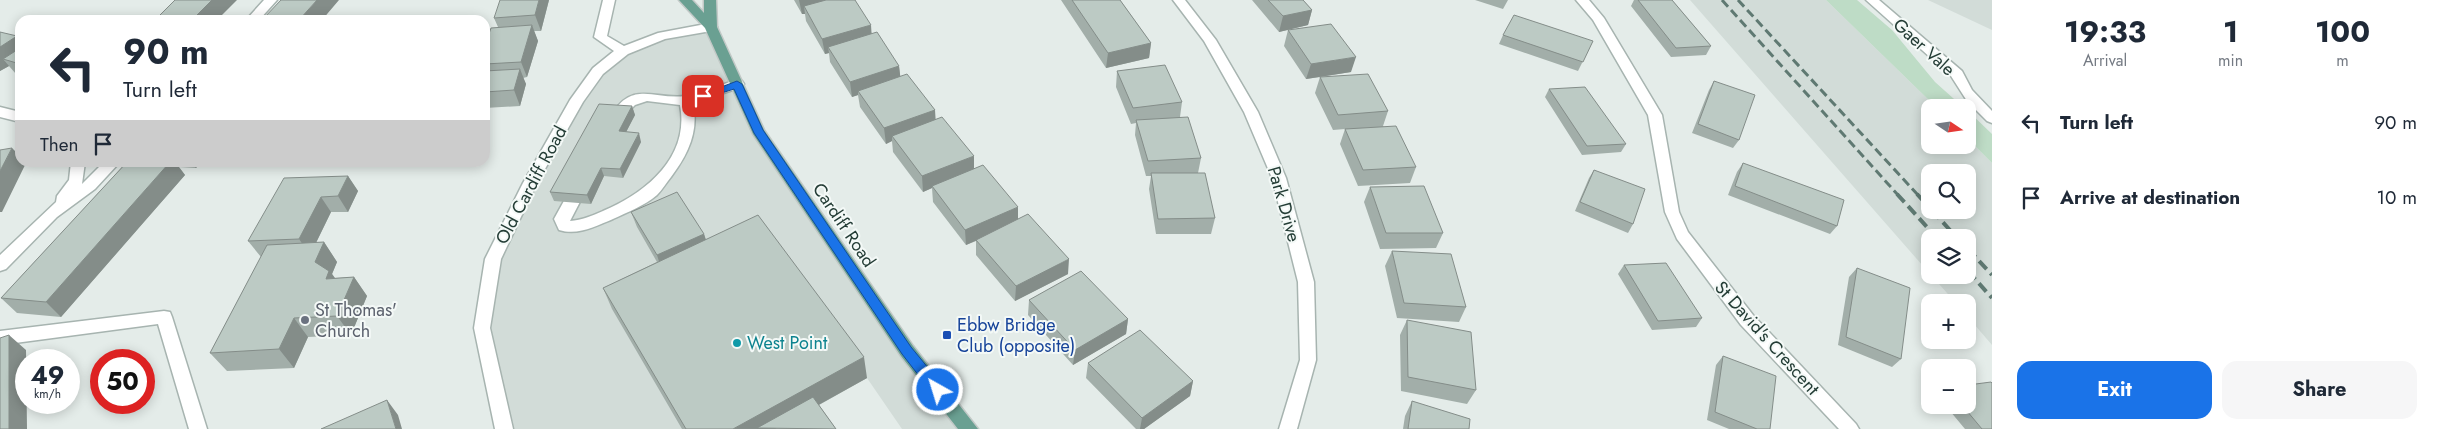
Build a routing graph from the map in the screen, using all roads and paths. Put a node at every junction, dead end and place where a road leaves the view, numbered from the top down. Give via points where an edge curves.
1 (271, 0) edge
2 (609, 0) edge
3 (685, 0) edge
4 (710, 0) edge
5 (1178, 0) edge
6 (1582, 0) edge
7 (1872, 0) edge
8 (257, 15) edge
9 (711, 27) junction
10 (623, 51) junction
11 (737, 84) junction
12 (686, 102) junction
13 (0, 112) edge
14 (15, 116) edge
15 (1992, 118) edge
16 (77, 167) edge
17 (108, 167) edge
18 (52, 213) junction
19 (0, 265) edge
20 (0, 338) edge
21 (198, 429) edge
22 (504, 429) edge
23 (969, 429) edge
24 (1288, 429) edge
25 (1850, 429) edge

1 - 8 street
2 - 10 street via 600,37
3 - 9 main road, Cardiff Road
4 - 9 main road, Cardiff Road
5 - 24 street, Park Drive via 1210,40 1251,112 1279,178 1306,282 1308,360
6 - 25 street, St David's Crescent via 1598,18 1655,116 1672,212 1682,235 1747,320
7 - 15 street, Gaer Vale via 1957,74 1962,88
9 - 10 street, Old Cardiff Road via 662,36
9 - 11 main road, Cardiff Road
10 - 22 street, Old Cardiff Road via 598,71 576,100 530,182 493,259 482,328
11 - 12 street
11 - 23 main road, Cardiff Road via 758,131 906,351
12 - 12 street via 690,117 685,143 650,192 622,210 593,222 564,226 562,219 570,202 628,102 647,97
13 - 14 street
16 - 18 street via 76,181
17 - 18 street
18 - 19 street
20 - 21 street via 164,317

